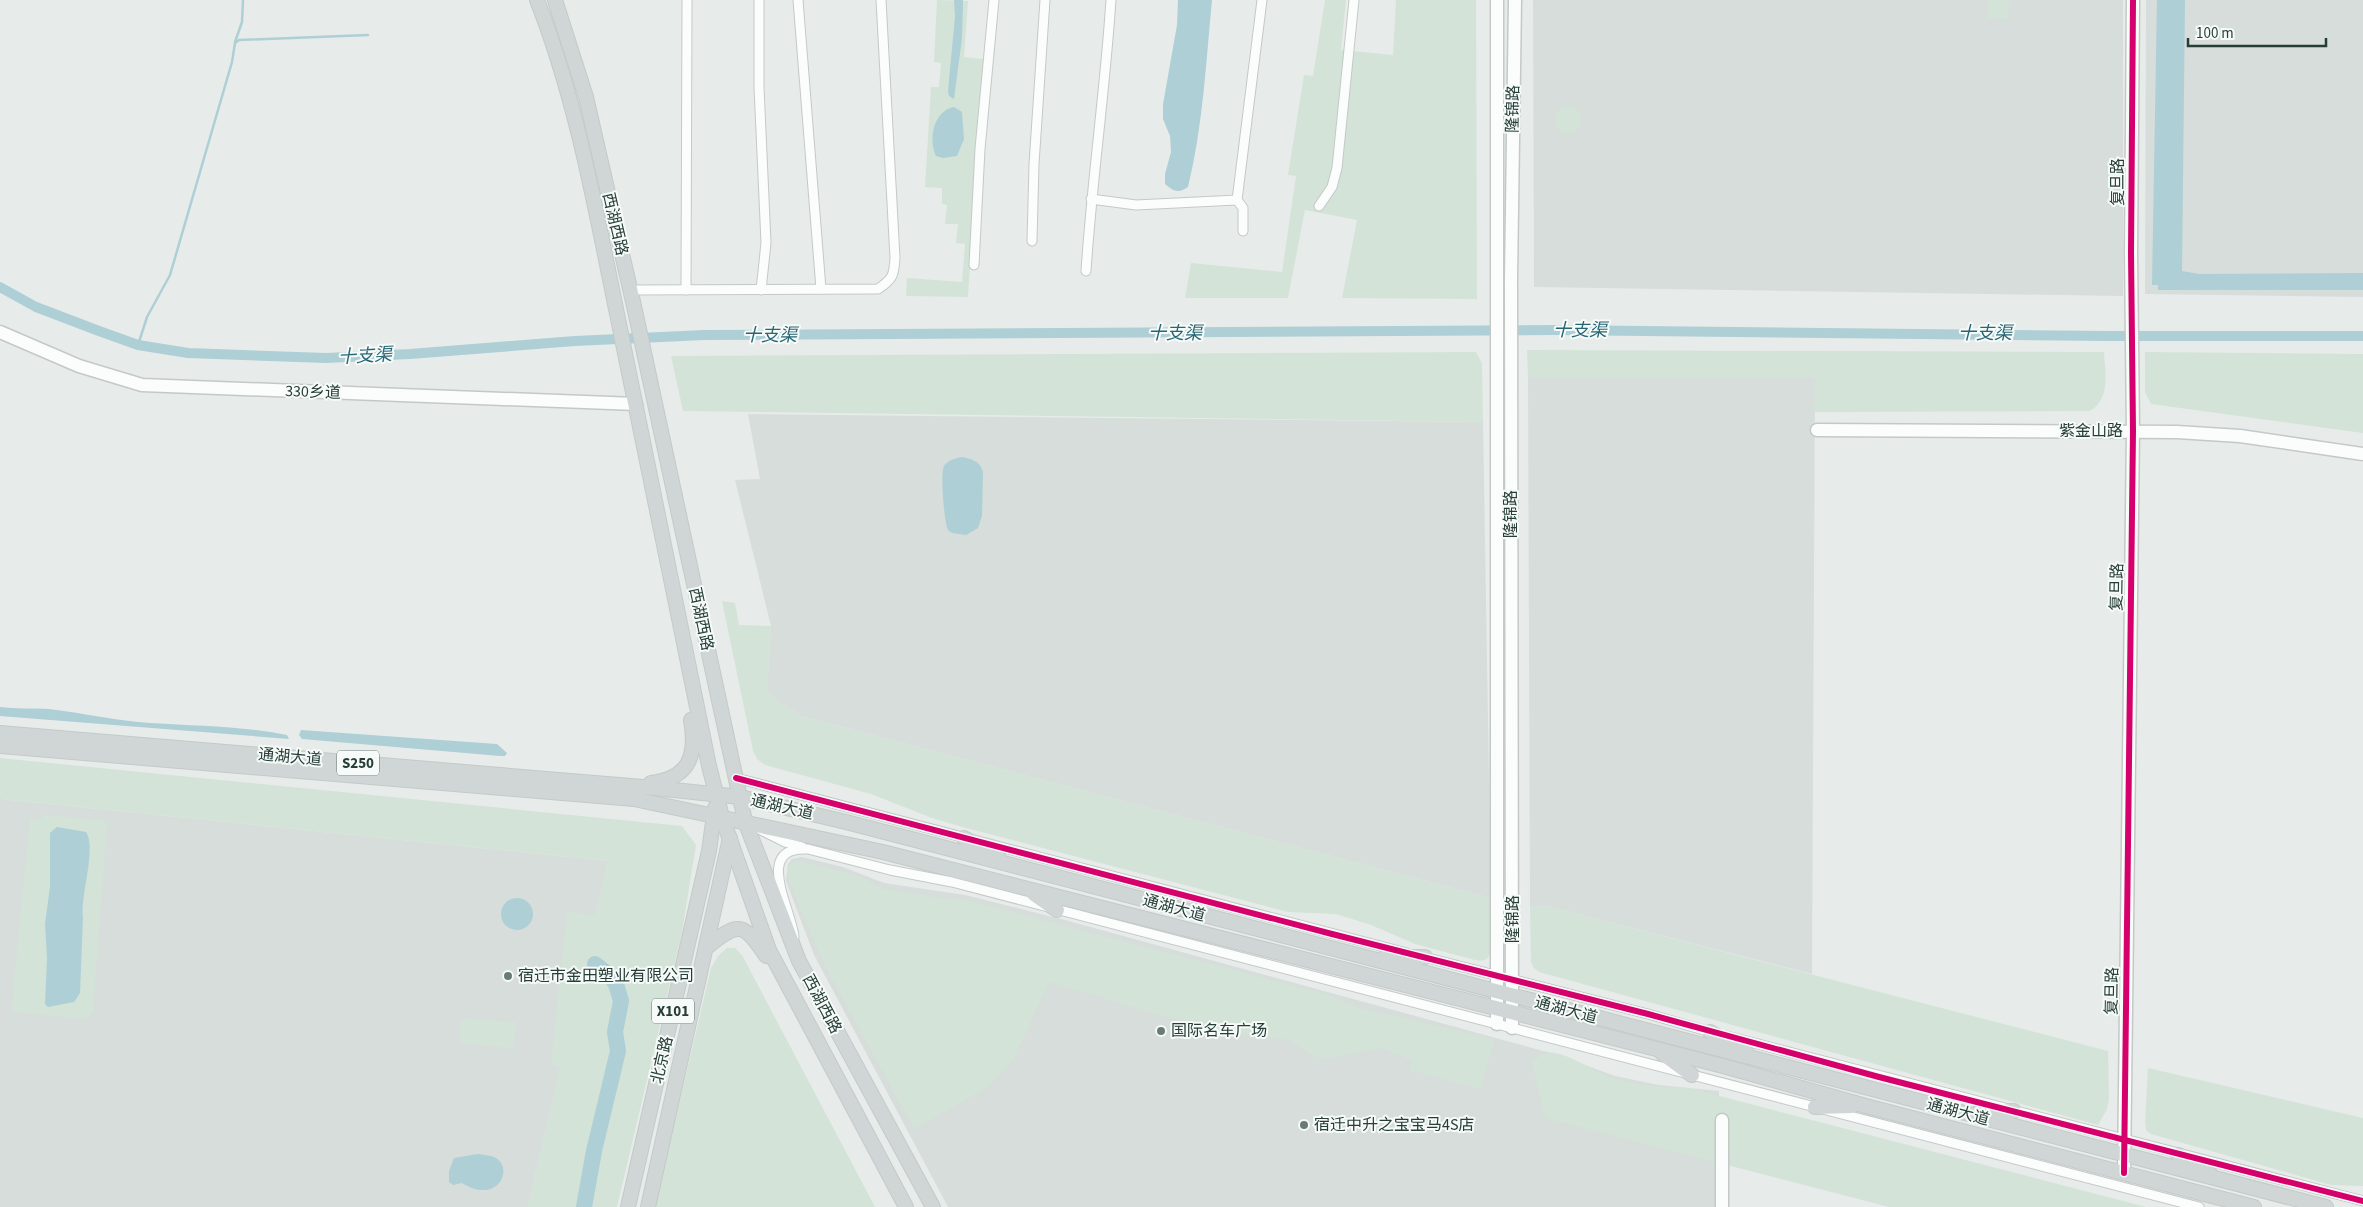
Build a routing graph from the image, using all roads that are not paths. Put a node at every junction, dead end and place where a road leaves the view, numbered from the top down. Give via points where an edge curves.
1 (537, 0) edge
2 (555, 0) edge
3 (687, 0) edge
4 (759, 0) edge
5 (798, 0) edge
6 (880, 0) edge
7 (994, 0) edge
8 (1045, 0) edge
9 (1111, 0) edge
10 (1262, 0) edge
11 (1354, 0) edge
12 (1497, 0) edge
13 (1515, 0) edge
14 (2133, 0) edge
15 (1091, 199) junction
16 (1236, 200) junction
17 (1319, 206) dead end
18 (1243, 231) dead end
19 (1032, 241) dead end
20 (974, 265) dead end
21 (1086, 271) dead end
22 (1505, 279) junction
23 (821, 289) junction
24 (630, 290) junction
25 (686, 290) junction
26 (761, 290) junction
27 (0, 332) edge
28 (1505, 375) junction
29 (636, 404) junction
30 (1817, 430) dead end
31 (2133, 431) junction
32 (2363, 454) edge
33 (674, 598) junction
34 (0, 733) edge
35 (0, 746) edge
36 (736, 778) junction
37 (632, 786) junction
38 (716, 794) junction
39 (740, 797) junction
40 (718, 816) junction
41 (746, 822) junction
42 (730, 838) junction
43 (964, 838) junction
44 (808, 848) junction
45 (1015, 867) junction
46 (1025, 888) junction
47 (1057, 910) junction
48 (706, 948) junction
49 (796, 955) junction
50 (1364, 957) junction
51 (1425, 957) junction
52 (1498, 976) junction
53 (783, 977) junction
54 (1513, 980) junction
55 (1498, 992) junction
56 (1513, 996) junction
57 (1498, 1010) junction
58 (1513, 1013) junction
59 (1497, 1024) junction
60 (1512, 1028) junction
61 (1710, 1032) junction
62 (1657, 1049) junction
63 (1762, 1061) junction
64 (1692, 1075) junction
65 (1866, 1106) junction
66 (1815, 1107) junction
67 (2014, 1111) junction
68 (1961, 1113) junction
69 (2124, 1140) junction
70 (2178, 1154) junction
71 (2124, 1155) junction
72 (2124, 1173) junction
73 (2218, 1180) junction
74 (2179, 1188) junction
75 (2363, 1201) edge
76 (628, 1207) edge
77 (648, 1207) edge
78 (906, 1207) edge
79 (933, 1207) edge
80 (1722, 1207) edge
81 (1728, 1207) edge
82 (2199, 1207) edge
83 (2213, 1207) edge
84 (2254, 1207) edge
85 (2326, 1207) edge

1 - 29 main road, 西湖西路 via 580,140
2 - 24 main road, 西湖西路 via 586,97
3 - 25 street
4 - 26 street via 759,87 766,243
5 - 23 street
6 - 23 street via 894,273 889,282 878,289
7 - 20 street via 980,149
8 - 19 street
9 - 15 street
10 - 16 street
11 - 17 street via 1337,168 1332,186
12 - 22 street, 隆锦路
13 - 22 street, 隆锦路
14 - 31 street, 复旦路
15 - 16 street via 1136,206
15 - 21 street
16 - 18 street via 1243,208
22 - 28 street, 隆锦路
23 - 26 street
24 - 25 street
24 - 36 main road, 西湖西路
25 - 26 street
27 - 29 street, 330乡道 via 79,366 142,385
28 - 52 street, 隆锦路
28 - 54 street, 隆锦路
29 - 33 main road, 西湖西路
30 - 31 street, 紫金山路
31 - 32 street, 紫金山路 via 2240,436
31 - 69 street, 复旦路
33 - 37 main road via 675,633 694,735 693,748 689,761 675,777
33 - 38 main road, 西湖西路
34 - 37 main road, 通湖大道 / S250
35 - 40 main road, 通湖大道 / S250 via 634,799
36 - 39 main road, 西湖西路
36 - 43 street
37 - 38 main road, 通湖大道 / S250
38 - 39 main road, 通湖大道
38 - 40 main road, 西湖西路
39 - 41 main road, 西湖西路
39 - 45 main road, 通湖大道
40 - 41 main road, 通湖大道 / S250
40 - 42 main road, 西湖西路
40 - 76 main road, 北京路 / X101
41 - 42 main road
41 - 44 street via 785,842
41 - 46 main road, 通湖大道
41 - 49 main road, 西湖西路
42 - 48 main road, 北京路 / X101
42 - 53 main road, 西湖西路 via 769,950
43 - 45 main road
43 - 51 street
44 - 47 street
44 - 49 street via 785,853 778,868 778,878 793,925
45 - 50 main road, 通湖大道
46 - 47 main road
46 - 57 main road, 通湖大道
47 - 59 street
48 - 53 main road via 721,935 743,929 748,931
48 - 77 main road, 北京路 / X101
49 - 79 main road, 西湖西路
50 - 51 main road
50 - 55 main road, 通湖大道
51 - 52 street
52 - 54 street
52 - 55 street, 隆锦路
53 - 78 main road, 西湖西路
54 - 56 street, 隆锦路
54 - 61 street
55 - 56 main road, 通湖大道
55 - 57 street, 隆锦路
56 - 58 street, 隆锦路
56 - 63 main road, 通湖大道
57 - 58 main road, 通湖大道
57 - 59 street, 隆锦路
58 - 60 street, 隆锦路
58 - 62 main road, 通湖大道
59 - 60 street
60 - 64 street
61 - 63 main road
61 - 67 street
62 - 64 main road
62 - 65 main road, 通湖大道
63 - 68 main road, 通湖大道
64 - 66 street
65 - 66 main road
65 - 72 main road, 通湖大道
66 - 82 street
67 - 68 main road
67 - 69 street
68 - 71 main road, 通湖大道
69 - 70 street
69 - 71 street, 复旦路
70 - 73 main road
70 - 75 street
71 - 72 street, 复旦路
71 - 73 main road, 通湖大道
72 - 74 main road, 通湖大道
73 - 85 main road, 通湖大道
74 - 83 main road
74 - 84 main road, 通湖大道
80 - 81 street via 1726,1120

